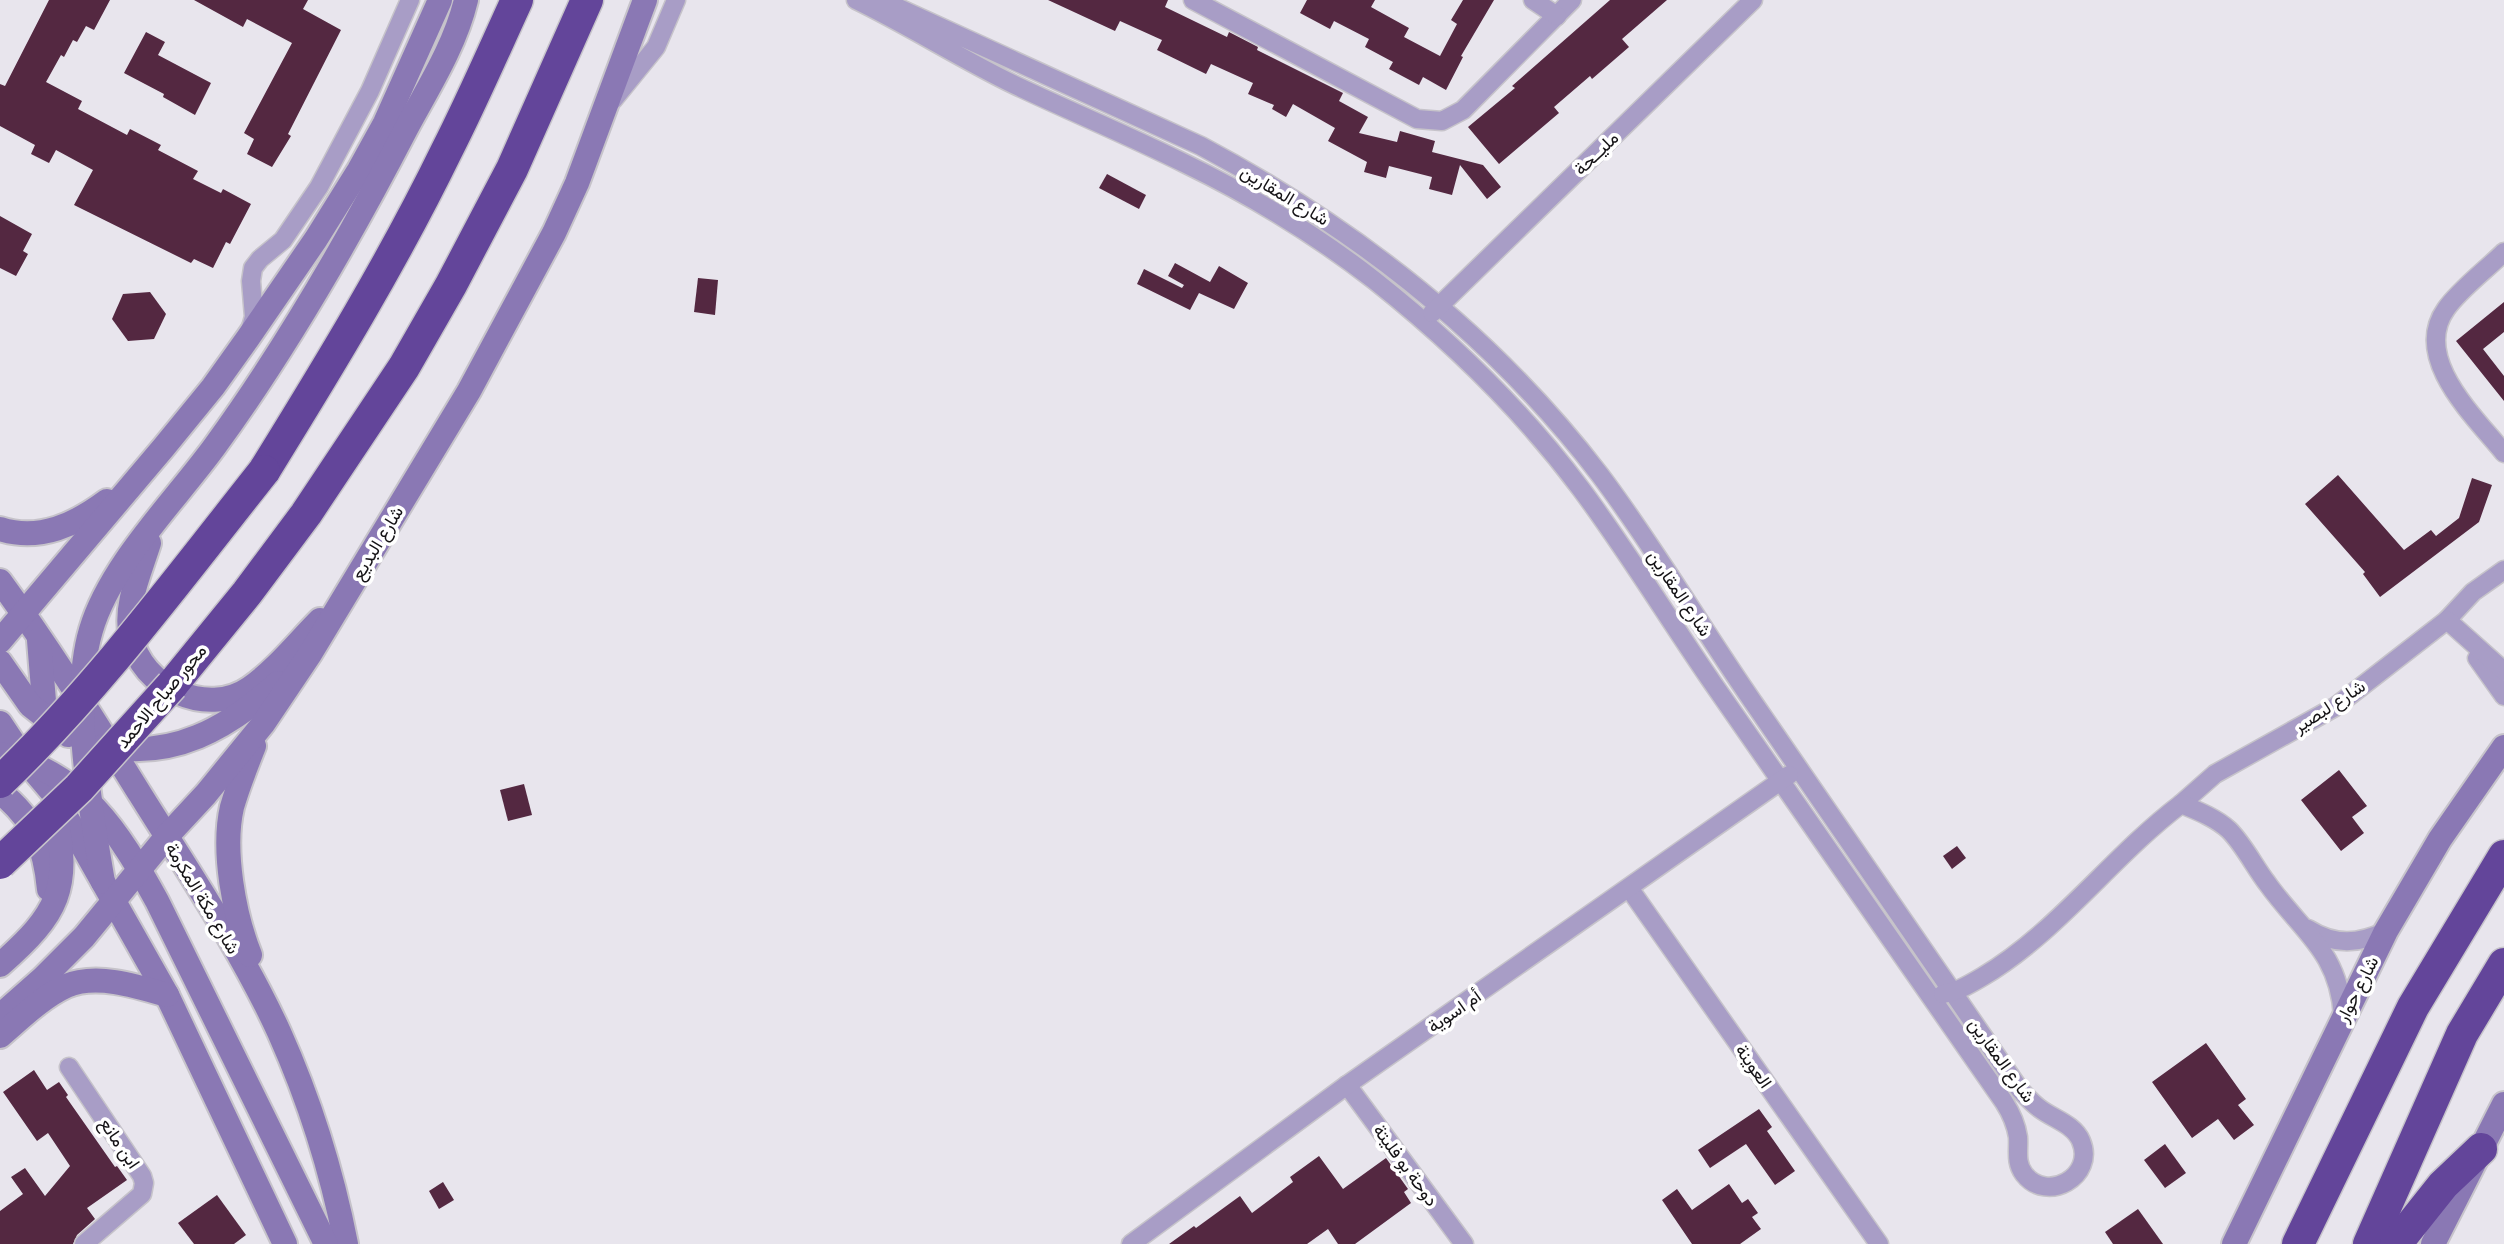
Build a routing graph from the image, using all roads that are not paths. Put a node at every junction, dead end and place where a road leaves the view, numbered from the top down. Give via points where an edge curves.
1 (410, 0) edge
2 (440, 0) edge
3 (466, 0) edge
4 (517, 0) edge
5 (587, 0) edge
6 (645, 0) edge
7 (676, 0) edge
8 (1193, 0) edge
9 (1533, 0) edge
10 (1572, 0) edge
11 (1753, 0) edge
12 (868, 1) edge
13 (1557, 16) junction
14 (602, 113) junction
15 (2504, 252) edge
16 (1440, 306) junction
17 (1423, 321) junction
18 (248, 338) junction
19 (2504, 453) edge
20 (150, 464) junction
21 (154, 526) junction
22 (0, 529) edge
23 (2504, 570) edge
24 (0, 582) edge
25 (345, 595) junction
26 (23, 613) junction
27 (2447, 620) junction
28 (38, 635) junction
29 (0, 640) edge
30 (2470, 642) junction
31 (310, 654) junction
32 (0, 662) edge
33 (2504, 671) edge
34 (2504, 696) edge
35 (83, 706) junction
36 (46, 719) junction
37 (0, 723) edge
38 (263, 724) junction
39 (85, 743) junction
40 (2504, 747) edge
41 (112, 748) junction
42 (12, 757) edge
43 (1799, 768) junction
44 (50, 781) junction
45 (1780, 781) junction
46 (0, 782) edge
47 (0, 792) edge
48 (92, 804) junction
49 (2181, 804) junction
50 (167, 836) junction
51 (2504, 856) edge
52 (0, 863) edge
53 (140, 870) junction
54 (1629, 888) junction
55 (108, 891) junction
56 (45, 918) junction
57 (2305, 928) junction
58 (2386, 931) junction
59 (2504, 964) edge
60 (0, 965) edge
61 (1927, 991) junction
62 (1953, 992) junction
63 (167, 995) junction
64 (0, 1016) edge
65 (2343, 1016) junction
66 (278, 1031) junction
67 (0, 1036) edge
68 (69, 1067) dead end
69 (1348, 1085) junction
70 (2504, 1104) edge
71 (2481, 1149) junction
72 (84, 1244) edge
73 (285, 1244) edge
74 (326, 1244) edge
75 (346, 1244) edge
76 (1130, 1244) edge
77 (1464, 1244) edge
78 (1879, 1244) edge
79 (2234, 1244) edge
80 (2298, 1244) edge
81 (2369, 1244) edge
82 (2396, 1244) edge
83 (2433, 1244) edge

1 - 18 street via 370,91 319,187 283,240 253,268 254,317
2 - 18 main road via 359,170
3 - 21 main road via 451,43 357,223 243,405
4 - 46 highway, bridge via 447,152 384,270 264,471 122,649
5 - 52 highway, محور صباح الاحمد, bridge via 512,169 451,285 404,368 306,514 124,741
6 - 14 main road, شارع البديع
7 - 14 street via 656,47
8 - 13 street via 1417,118 1441,121 1463,110
9 - 13 street
10 - 13 street
11 - 16 street, مليــحة
12 - 16 street, شارع المقارين via 1190,141 1252,173 1349,234
12 - 17 street, شارع المقارين via 1007,81 1255,201 1339,255
14 - 25 main road, شارع البديع via 577,183 547,246 469,391
15 - 19 street via 2446,308 2436,344 2439,364 2451,386
16 - 17 street, مليــحة
16 - 43 street, شارع المقارين via 1532,395 1599,475
17 - 45 street, شارع المقارين via 1500,394 1580,487
18 - 20 main road
20 - 22 main road via 94,511 63,528 32,535
20 - 26 main road
21 - 25 main road via 130,608 131,638 142,665 163,686 191,698 221,699 249,689
21 - 35 main road via 102,601 84,661
23 - 27 street, شارع لبصير
24 - 26 main road, شارع مكة المكرمة
25 - 31 main road, شارع البديع
26 - 28 main road, شارع مكة المكرمة
26 - 29 main road
27 - 30 street
27 - 49 street, شارع لبصير via 2335,707 2215,774
28 - 35 main road, شارع مكة المكرمة
28 - 36 main road
30 - 33 street
30 - 34 street
31 - 38 main road, شارع البديع
31 - 41 main road via 248,709 216,730 162,748
32 - 36 main road via 30,705
35 - 39 main road
35 - 41 main road, شارع مكة المكرمة
36 - 39 main road
36 - 44 main road
37 - 42 main road
38 - 50 main road, شارع البديع
38 - 66 main road via 232,809 229,840 235,903 245,943
39 - 41 main road
39 - 48 main road
40 - 58 main road, شارع حوار via 2440,839
41 - 50 main road, شارع مكة المكرمة
42 - 44 main road
43 - 45 street, أم اسوية
43 - 62 street, شارع المقارين
44 - 48 main road
44 - 55 main road
44 - 56 main road via 62,877 56,901
45 - 54 street, أم اسوية
45 - 61 street, شارع المقارين
47 - 56 main road via 22,812 37,836 49,890
48 - 53 main road
48 - 55 main road
49 - 57 street via 2227,829
49 - 62 street, شارع لبصير via 2038,936 1996,968
50 - 53 main road, شارع البديع
50 - 66 main road, شارع مكة المكرمة
51 - 80 highway via 2413,1007
53 - 55 main road, شارع البديع
53 - 74 main road
54 - 69 street, أم اسوية
54 - 78 street, العوينة
55 - 63 main road
55 - 64 main road, شارع البديع via 67,953
56 - 60 main road via 28,941
57 - 58 street via 2342,942 2369,939
57 - 65 street via 2335,973
58 - 65 main road, شارع حوار
59 - 81 highway via 2462,1034
61 - 62 street
61 - 62 street, شارع المقارين via 2011,1113 2018,1138 2017,1158 2024,1174 2046,1187 2070,1181 2084,1160 2078,1135 2028,1099
63 - 67 main road via 101,980 67,986
63 - 73 main road
65 - 79 main road, شارع حوار
66 - 75 main road, شارع مكة المكرمة via 336,1191
68 - 72 street, ابن مانع via 144,1183 142,1194
69 - 76 street, أم اسوية
69 - 77 street, دوحة بو فليتة
70 - 71 main road
71 - 82 highway via 2443,1185
71 - 83 main road

